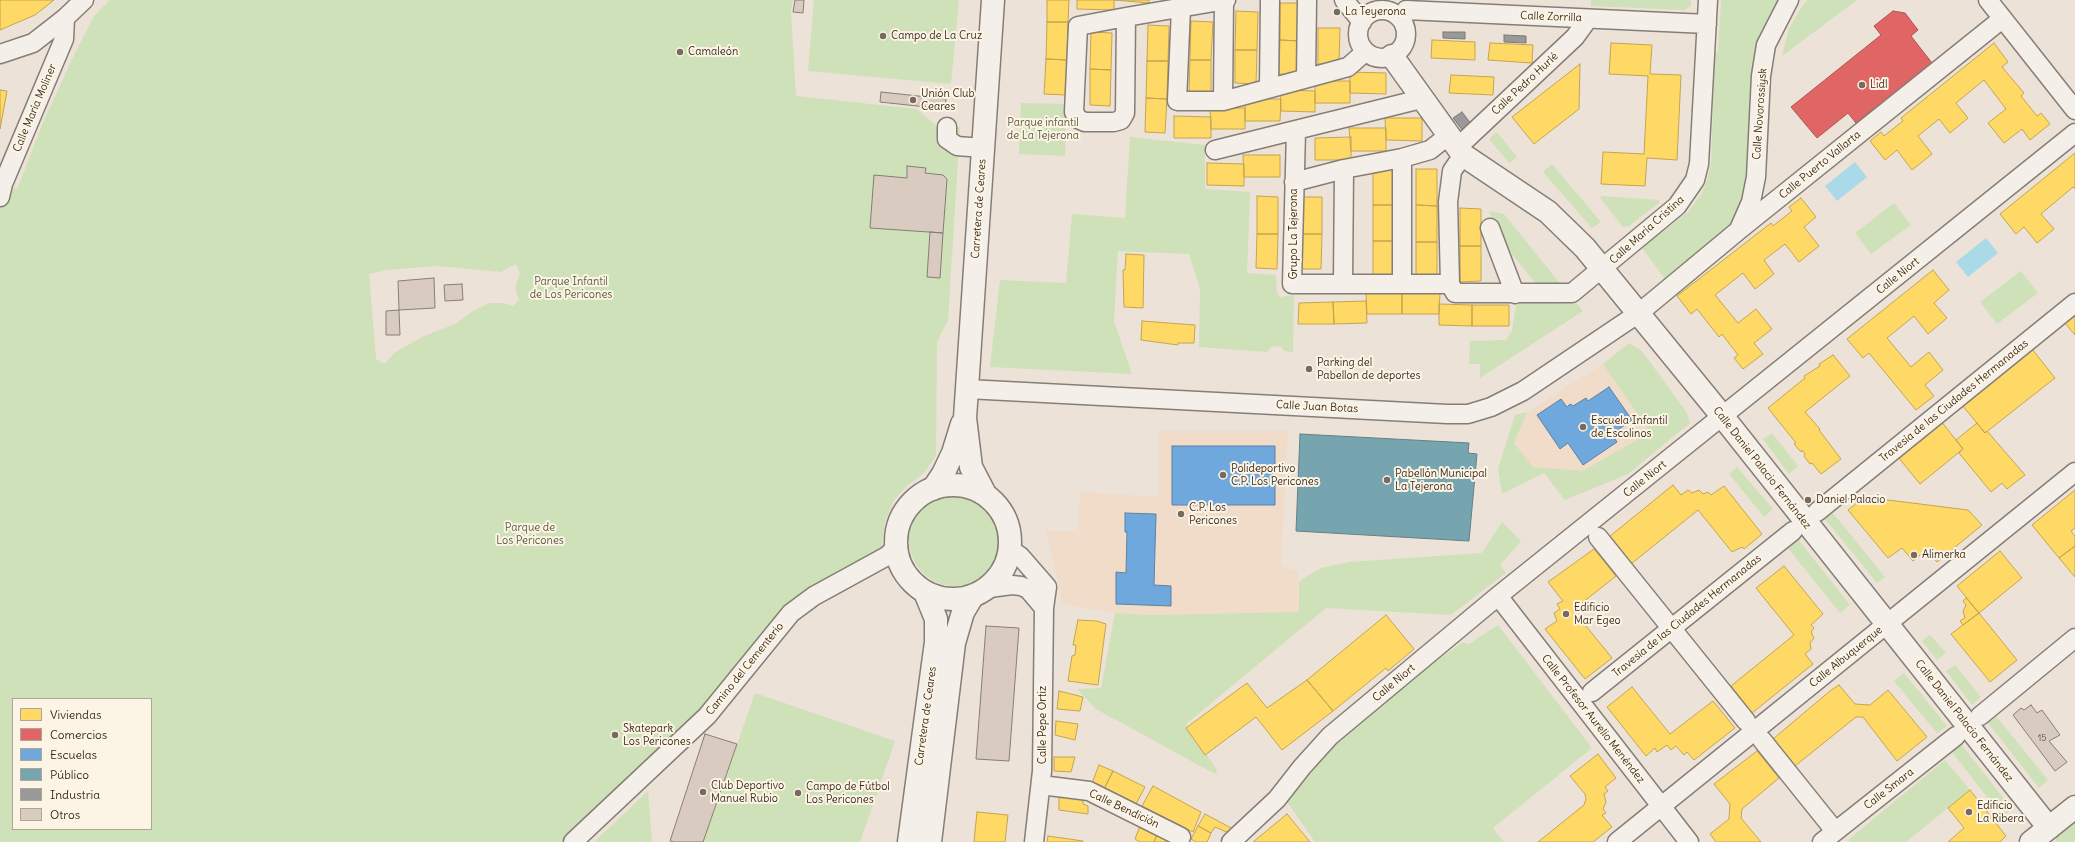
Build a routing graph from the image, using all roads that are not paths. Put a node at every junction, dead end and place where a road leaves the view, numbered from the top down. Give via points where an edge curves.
1 (84, 0) edge
2 (993, 0) edge
3 (1225, 0) edge
4 (1270, 0) edge
5 (1307, 0) edge
6 (1344, 0) edge
7 (1708, 0) edge
8 (1789, 0) edge
9 (1988, 0) edge
10 (1164, 5) edge
11 (1181, 8) junction
12 (1404, 10) edge
13 (1126, 17) junction
14 (65, 18) junction
15 (1588, 19) junction
16 (2002, 19) junction
17 (1362, 22) junction
18 (1707, 24) junction
19 (1365, 52) junction
20 (0, 54) edge
21 (1392, 56) junction
22 (1306, 78) junction
23 (1269, 88) junction
24 (1421, 99) junction
25 (1223, 101) junction
26 (2075, 110) edge
27 (947, 127) dead end
28 (1296, 131) junction
29 (2075, 133) edge
30 (983, 148) junction
31 (1215, 150) dead end
32 (1430, 150) junction
33 (1456, 152) junction
34 (1402, 158) junction
35 (1344, 169) junction
36 (1294, 182) junction
37 (2, 190) edge
38 (1490, 228) dead end
39 (1739, 230) junction
40 (1602, 269) junction
41 (1343, 283) junction
42 (1402, 284) junction
43 (1450, 284) junction
44 (1515, 294) junction
45 (2075, 303) edge
46 (1639, 313) junction
47 (967, 389) junction
48 (1723, 417) junction
49 (964, 418) junction
50 (2075, 472) edge
51 (933, 488) junction
52 (984, 492) junction
53 (1817, 512) dead end
54 (1788, 535) dead end
55 (1598, 537) dead end
56 (1010, 550) junction
57 (891, 552) junction
58 (924, 592) junction
59 (980, 592) junction
60 (1498, 596) junction
61 (1044, 608) junction
62 (1886, 624) junction
63 (1672, 628) junction
64 (2075, 638) edge
65 (1592, 692) dead end
66 (1980, 716) dead end
67 (1746, 721) dead end
68 (1956, 736) dead end
69 (1762, 740) dead end
70 (1041, 785) junction
71 (1661, 806) junction
72 (2075, 807) edge
73 (2049, 828) junction
74 (1181, 837) dead end
75 (1825, 839) edge
76 (573, 842) edge
77 (910, 842) edge
78 (930, 842) edge
79 (1034, 842) edge
80 (1231, 842) edge
81 (1617, 842) edge
82 (1689, 842) edge
83 (2031, 842) edge

1 - 14 street
2 - 30 main road, Carretera de Ceares
3 - 11 street
3 - 25 street
4 - 23 street
5 - 22 street
6 - 17 street
7 - 18 street, Calle María Cristina
8 - 39 street, Calle Novorossiysk via 1766,45 1760,76 1756,177 1751,202
9 - 16 street
10 - 11 street
10 - 13 street
11 - 25 street via 1178,101
12 - 15 street, Calle Zorrilla
12 - 17 street via 1393,13 1380,11 1368,15
12 - 21 street via 1404,43
13 - 13 street via 1078,26 1074,112 1078,119 1085,122 1122,120
14 - 20 street via 33,43
14 - 37 street, Calle María Moliner via 64,40
15 - 18 street, Calle Zorrilla
15 - 33 street, Calle Pedro Hurlé via 1575,37
16 - 26 street
16 - 39 street, Calle Puerto Vallarta
17 - 19 street via 1358,37
18 - 40 street, Calle María Cristina via 1699,164 1695,180 1677,206
19 - 21 street via 1373,57
19 - 22 street via 1348,67
21 - 24 main road, Calle Daniel Palacio Fernández
22 - 23 street
23 - 25 street
24 - 28 street
24 - 33 main road, Calle Daniel Palacio Fernández
27 - 30 street via 947,139 957,146
28 - 31 street
28 - 36 street, Grupo La Tejerona
29 - 48 street, Calle Niort
30 - 47 main road, Carretera de Ceares
32 - 33 street, Grupo La Tejerona
32 - 33 street
32 - 34 street, Grupo La Tejerona
33 - 40 main road, Calle Daniel Palacio Fernández via 1548,212 1585,248
33 - 43 street via 1448,202
34 - 35 street, Grupo La Tejerona
34 - 42 street
35 - 36 street, Grupo La Tejerona
35 - 41 street
36 - 41 street, Grupo La Tejerona via 1292,284
38 - 44 street
39 - 46 street, Calle Puerto Vallarta
40 - 44 street, Calle María Cristina via 1572,293
40 - 46 main road, Calle Daniel Palacio Fernández
41 - 42 street, Grupo La Tejerona
42 - 43 street, Grupo La Tejerona
43 - 44 street via 1455,293
45 - 53 street, Travesía de las Ciudades Hermanadas
46 - 47 street, Calle Juan Botas via 1523,391 1491,407 1468,414
46 - 48 main road, Calle Daniel Palacio Fernández
47 - 49 main road, Carretera de Ceares
48 - 60 street, Calle Niort
48 - 62 main road, Calle Daniel Palacio Fernández
49 - 51 main road, Carretera de Ceares via 953,453
49 - 52 main road, Carretera de Ceares via 971,467
50 - 62 street, Calle Albuquerque
51 - 52 main road via 962,485
51 - 57 main road via 913,501 902,515
52 - 56 main road via 1004,515 1010,532
54 - 63 street, Travesía de las Ciudades Hermanadas
55 - 63 street
56 - 59 main road via 1007,565 999,578
56 - 61 street, Calle Pepe Ortiz via 1052,584
57 - 58 main road via 910,581
57 - 76 street, Camino del Cementerio via 814,596 791,613 707,716
58 - 59 main road via 951,600
58 - 77 main road, Carretera de Ceares via 936,619 936,642
59 - 61 street via 1012,584 1021,586 1028,589
59 - 78 main road, Carretera de Ceares via 963,612 954,643
60 - 71 street, Calle Profesor Aurelio Menéndez
60 - 80 street, Calle Niort via 1330,736 1277,800
61 - 70 street, Calle Pepe Ortiz
62 - 71 street, Calle Albuquerque
62 - 73 main road, Calle Daniel Palacio Fernández
63 - 65 street, Travesía de las Ciudades Hermanadas
63 - 67 street
64 - 66 street
68 - 75 street, Calle Smara
69 - 75 street
70 - 74 street, Calle Bendición via 1089,792
70 - 79 street, Calle Pepe Ortiz
71 - 81 street, Calle Albuquerque
71 - 82 street, Calle Profesor Aurelio Menéndez
72 - 73 main road
73 - 83 main road

